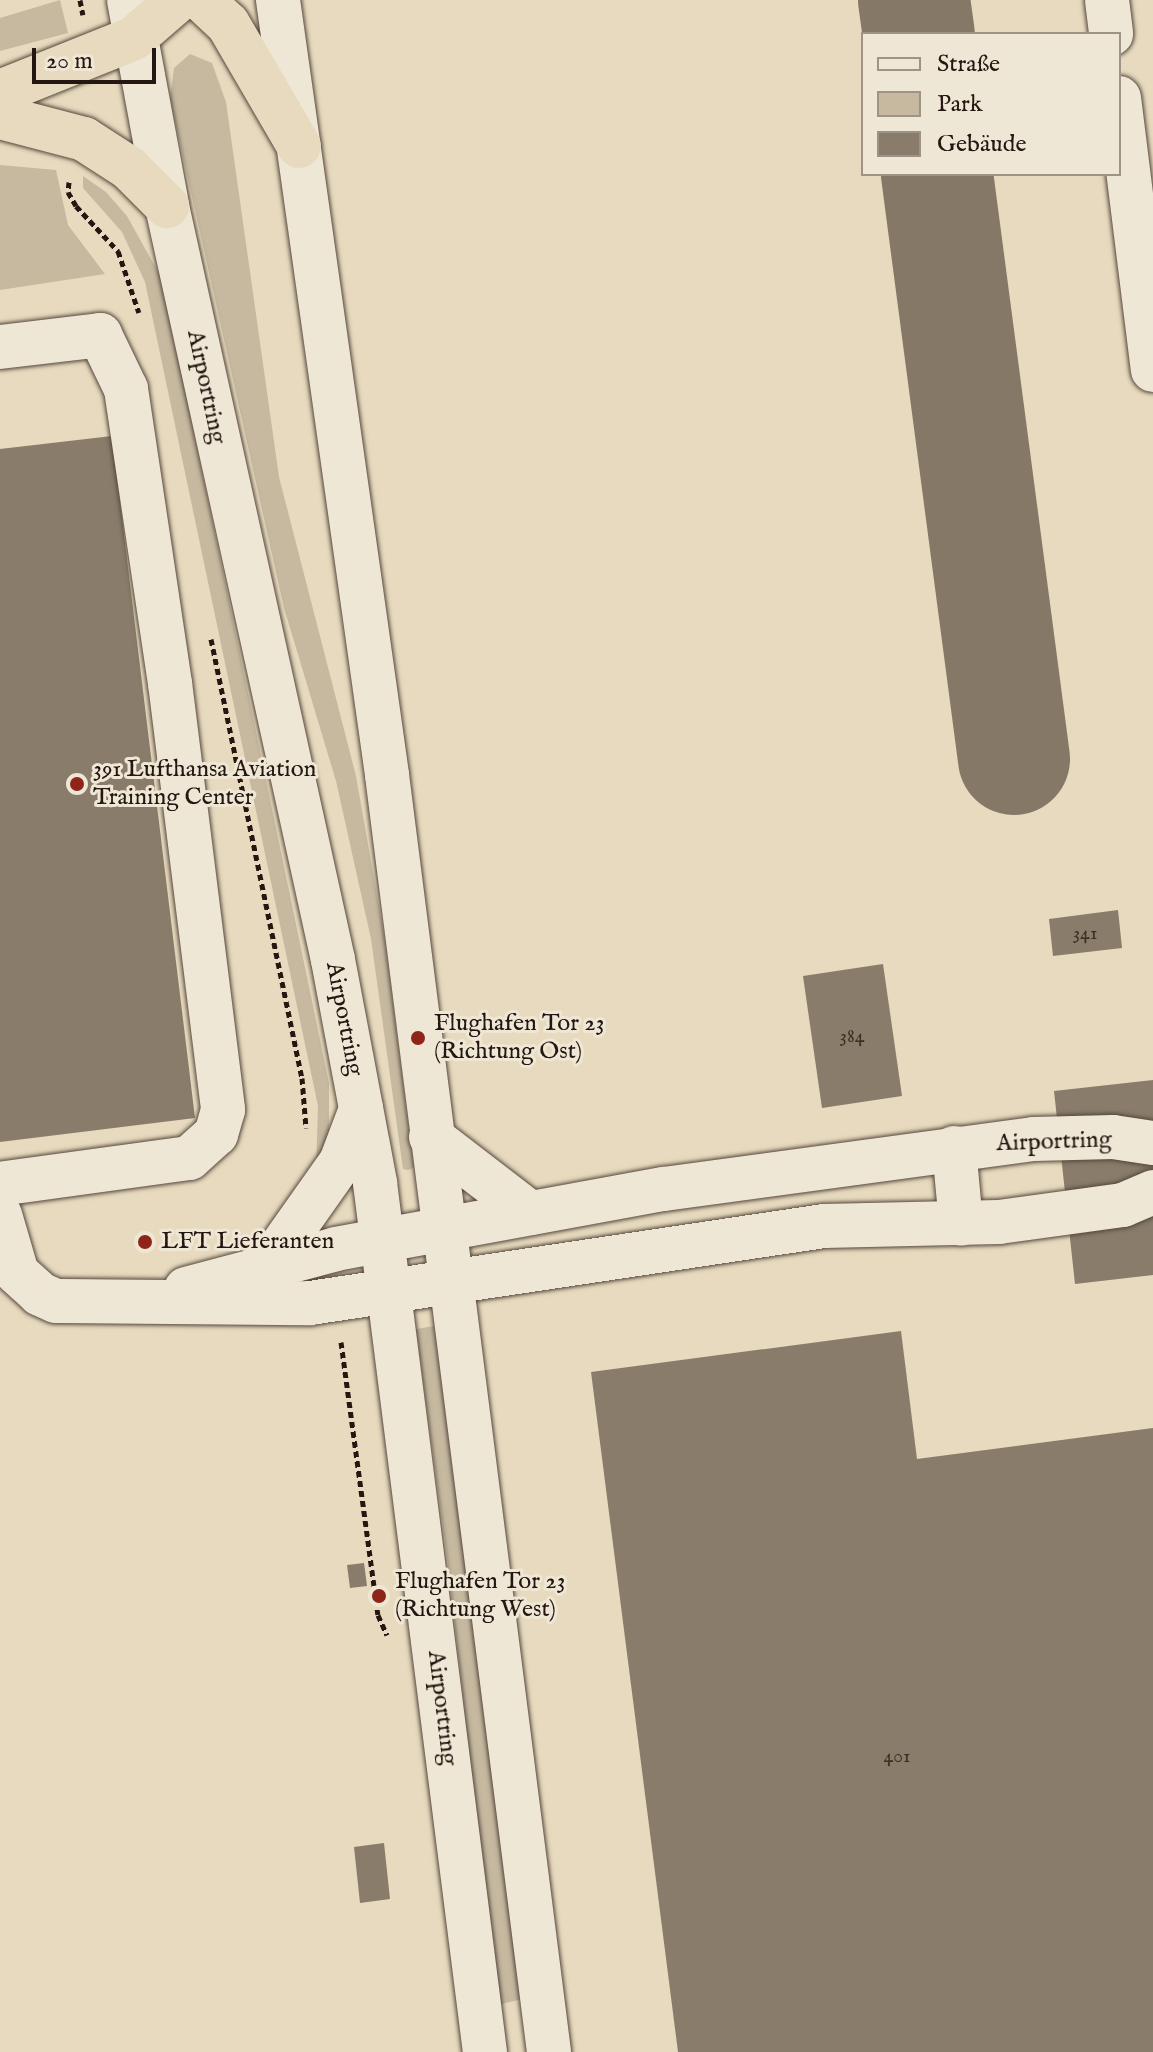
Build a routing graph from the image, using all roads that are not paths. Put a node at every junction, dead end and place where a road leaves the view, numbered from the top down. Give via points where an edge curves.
1 (178, 0) edge
2 (202, 0) edge
3 (278, 0) edge
4 (1107, 0) edge
5 (131, 19) edge
6 (1111, 32) edge
7 (0, 92) edge
8 (1121, 114) edge
9 (0, 117) edge
10 (299, 146) junction
11 (167, 206) junction
12 (0, 347) edge
13 (1153, 370) edge
14 (361, 1109) junction
15 (431, 1137) junction
16 (1153, 1143) edge
17 (954, 1148) junction
18 (0, 1184) edge
19 (1153, 1192) edge
20 (530, 1213) junction
21 (0, 1215) edge
22 (961, 1224) junction
23 (442, 1230) junction
24 (383, 1240) junction
25 (269, 1264) junction
26 (449, 1280) junction
27 (389, 1288) junction
28 (149, 1300) junction
29 (485, 2052) edge
30 (549, 2052) edge

1 - 5 highway
2 - 10 highway via 228,24
3 - 10 street
4 - 6 street
5 - 7 highway via 93,57
5 - 11 street, Airportring
8 - 13 street
9 - 11 highway via 84,139 129,168
10 - 15 street via 387,775
11 - 14 street, Airportring via 286,731
12 - 18 street via 100,335 126,389 170,683 223,1110 216,1134 189,1158
14 - 24 street, Airportring
14 - 25 street via 341,1162
15 - 20 street
15 - 23 street
16 - 17 street, Airportring via 1113,1137
17 - 20 street, Airportring
17 - 22 street
19 - 22 street via 1123,1205
20 - 23 street, Airportring
21 - 28 street via 17,1273 40,1294 81,1304
22 - 26 street via 824,1226
23 - 24 street, Airportring
23 - 26 street
24 - 25 street, Airportring
24 - 27 street, Airportring
25 - 28 street, Airportring
26 - 27 street
26 - 30 street
27 - 28 street via 334,1300
27 - 29 street, Airportring

